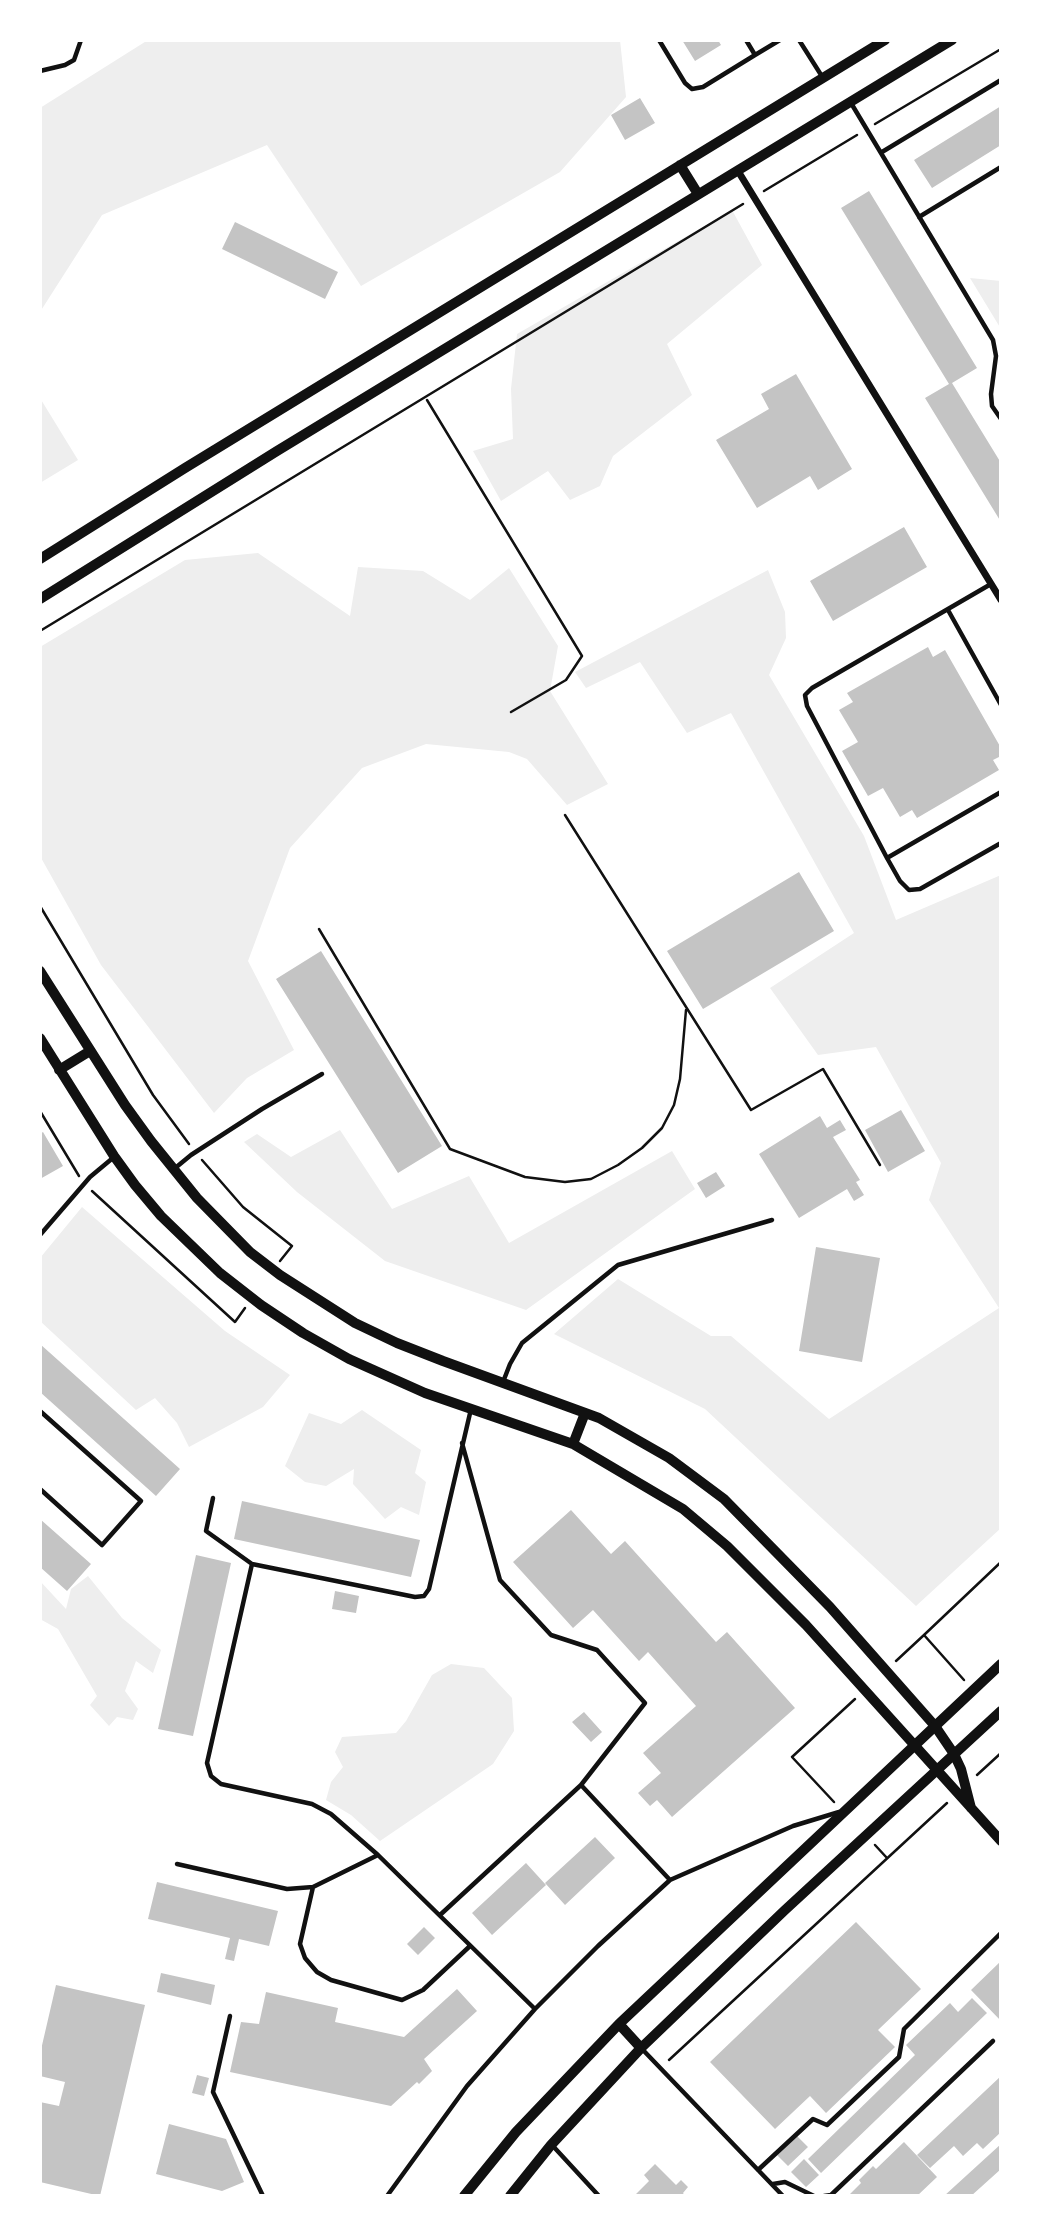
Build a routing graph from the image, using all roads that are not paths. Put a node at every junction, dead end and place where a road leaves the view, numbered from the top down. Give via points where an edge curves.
1 (81, 40) edge
2 (659, 40) edge
3 (746, 40) edge
4 (780, 40) edge
5 (799, 40) edge
6 (886, 40) edge
7 (952, 40) edge
8 (755, 55) junction
9 (40, 71) edge
10 (823, 79) junction
11 (1001, 80) edge
12 (850, 102) junction
13 (881, 152) junction
14 (680, 165) junction
15 (1001, 167) edge
16 (738, 171) junction
17 (698, 194) junction
18 (919, 217) junction
19 (1001, 419) edge
20 (40, 559) edge
21 (991, 584) junction
22 (40, 599) edge
23 (1001, 600) edge
24 (948, 610) junction
25 (1001, 705) edge
26 (1001, 792) edge
27 (1001, 843) edge
28 (887, 858) junction
29 (40, 971) edge
30 (40, 1038) edge
31 (90, 1051) junction
32 (59, 1070) junction
33 (322, 1074) dead end
34 (114, 1156) junction
35 (174, 1170) junction
36 (772, 1220) dead end
37 (40, 1235) edge
38 (503, 1383) junction
39 (471, 1409) junction
40 (40, 1411) edge
41 (585, 1413) junction
42 (462, 1443) junction
43 (573, 1444) junction
44 (40, 1489) edge
45 (213, 1498) dead end
46 (252, 1564) junction
47 (1001, 1664) edge
48 (1001, 1711) edge
49 (935, 1726) junction
50 (913, 1746) junction
51 (954, 1754) junction
52 (936, 1770) junction
53 (581, 1786) junction
54 (971, 1808) junction
55 (843, 1811) junction
56 (1001, 1841) edge
57 (378, 1855) junction
58 (177, 1864) dead end
59 (670, 1880) junction
60 (313, 1887) junction
61 (440, 1915) junction
62 (1001, 1933) edge
63 (470, 1946) junction
64 (535, 2009) junction
65 (230, 2017) dead end
66 (619, 2025) junction
67 (993, 2040) dead end
68 (641, 2048) junction
69 (551, 2145) junction
70 (758, 2170) junction
71 (772, 2185) junction
72 (262, 2196) edge
73 (387, 2196) edge
74 (464, 2196) edge
75 (510, 2196) edge
76 (599, 2196) edge
77 (783, 2196) edge
78 (814, 2196) edge
79 (824, 2196) edge

1 - 9 lane via 74,60
2 - 8 lane via 692,89
3 - 8 lane
4 - 8 lane
5 - 10 lane
6 - 10 street
7 - 12 street
10 - 14 street
11 - 13 lane
12 - 13 lane
12 - 16 street
13 - 18 lane
14 - 17 street
14 - 20 street
15 - 18 lane
16 - 17 street
16 - 21 street
17 - 22 street
18 - 19 lane via 993,340 992,406
21 - 23 street
21 - 24 lane
24 - 25 lane
24 - 28 lane via 805,695
26 - 28 lane
27 - 28 lane via 919,889 909,890
29 - 31 street
30 - 32 street
31 - 32 street
31 - 35 street
32 - 34 street
33 - 35 lane
34 - 37 lane
34 - 39 street via 189,1245 252,1298 349,1359
35 - 38 street via 223,1227 273,1270 355,1323
36 - 38 lane via 618,1265 522,1343
38 - 41 street
39 - 42 lane
39 - 43 street
40 - 44 lane via 141,1501 102,1545
41 - 43 street
41 - 49 street via 669,1458 724,1499 830,1607
42 - 46 lane via 424,1596
42 - 53 lane via 500,1580 551,1635 597,1650 645,1703
43 - 50 street via 682,1509 727,1546 806,1625
45 - 46 lane via 206,1531
46 - 57 lane via 207,1763 211,1776 221,1784 312,1804 331,1814
47 - 49 main road
48 - 51 main road
49 - 50 main road
49 - 51 street
50 - 52 street
50 - 55 main road
51 - 52 main road
51 - 54 street
52 - 54 street
52 - 68 main road
53 - 59 lane
53 - 61 lane
54 - 56 street
55 - 59 lane via 793,1826
55 - 66 main road
57 - 60 lane
57 - 61 lane
58 - 60 lane via 286,1889
59 - 64 lane
60 - 63 lane via 300,1944 317,1972 331,1980 401,2000 423,1990
61 - 63 lane
62 - 70 lane via 904,2029 899,2057 827,2125 813,2119
63 - 64 lane
64 - 73 lane via 467,2086
65 - 72 lane via 213,2092
66 - 68 main road
66 - 74 main road via 516,2132
67 - 79 lane via 831,2195
68 - 69 main road
68 - 70 lane
69 - 75 main road
69 - 76 lane
70 - 71 lane
71 - 77 lane
71 - 78 lane via 785,2182

